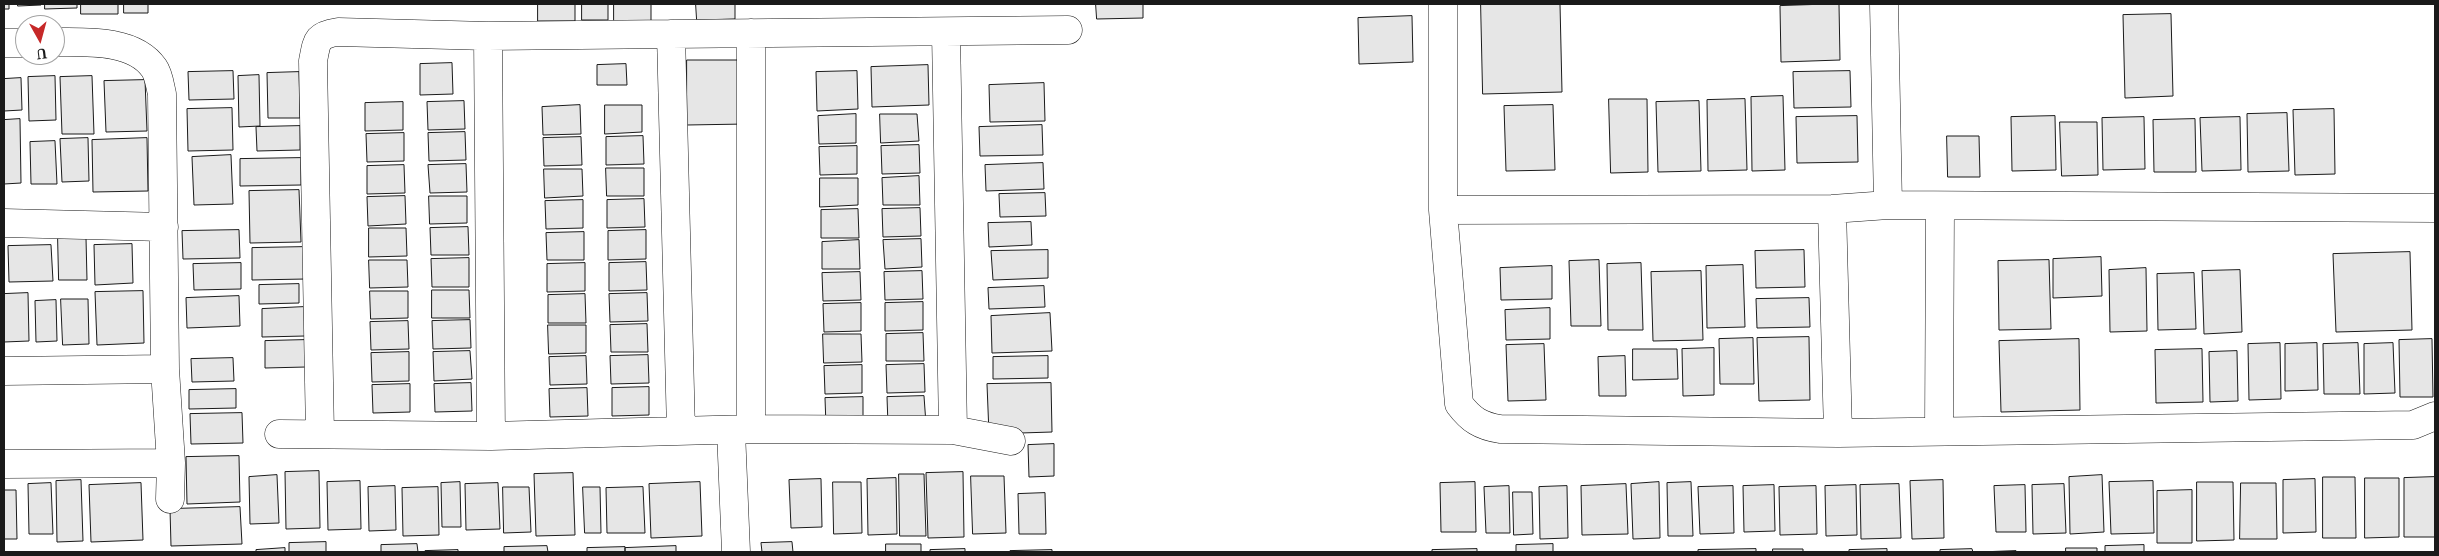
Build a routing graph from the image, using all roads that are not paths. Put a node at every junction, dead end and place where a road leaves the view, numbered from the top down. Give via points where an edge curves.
1 (1443, 4) edge
2 (1884, 4) edge
3 (1068, 30) dead end
4 (751, 32) junction
5 (946, 33) junction
6 (671, 34) junction
7 (488, 36) junction
8 (65, 42) edge
9 (1888, 205) junction
10 (1940, 207) junction
11 (2435, 208) edge
12 (1832, 209) junction
13 (1443, 210) junction
14 (4, 223) edge
15 (164, 227) junction
16 (165, 369) junction
17 (4, 371) edge
18 (2435, 416) edge
19 (741, 430) junction
20 (954, 430) junction
21 (681, 431) junction
22 (1940, 431) junction
23 (1838, 433) junction
24 (279, 434) dead end
25 (320, 434) junction
26 (491, 436) junction
27 (1011, 441) dead end
28 (171, 463) junction
29 (4, 464) edge
30 (170, 500) dead end
31 (736, 552) edge

1 - 13 street
2 - 9 street
3 - 5 street
4 - 5 street
4 - 6 street
4 - 19 street
5 - 20 street
6 - 7 street
6 - 21 street
7 - 25 street via 338,32 325,34 318,41 313,61
7 - 26 street
8 - 15 street via 126,48 142,55 155,69 162,94
9 - 10 street
9 - 12 street
10 - 11 street
10 - 22 street
12 - 13 street
12 - 23 street
13 - 23 street via 1459,404 1468,418 1483,426 1500,429
14 - 15 street
15 - 16 street
16 - 17 street
16 - 28 street
18 - 22 street via 2413,425
19 - 20 street
19 - 21 street
19 - 31 street
20 - 27 street
21 - 26 street
22 - 23 street
24 - 25 street
25 - 26 street
28 - 29 street
28 - 30 street

